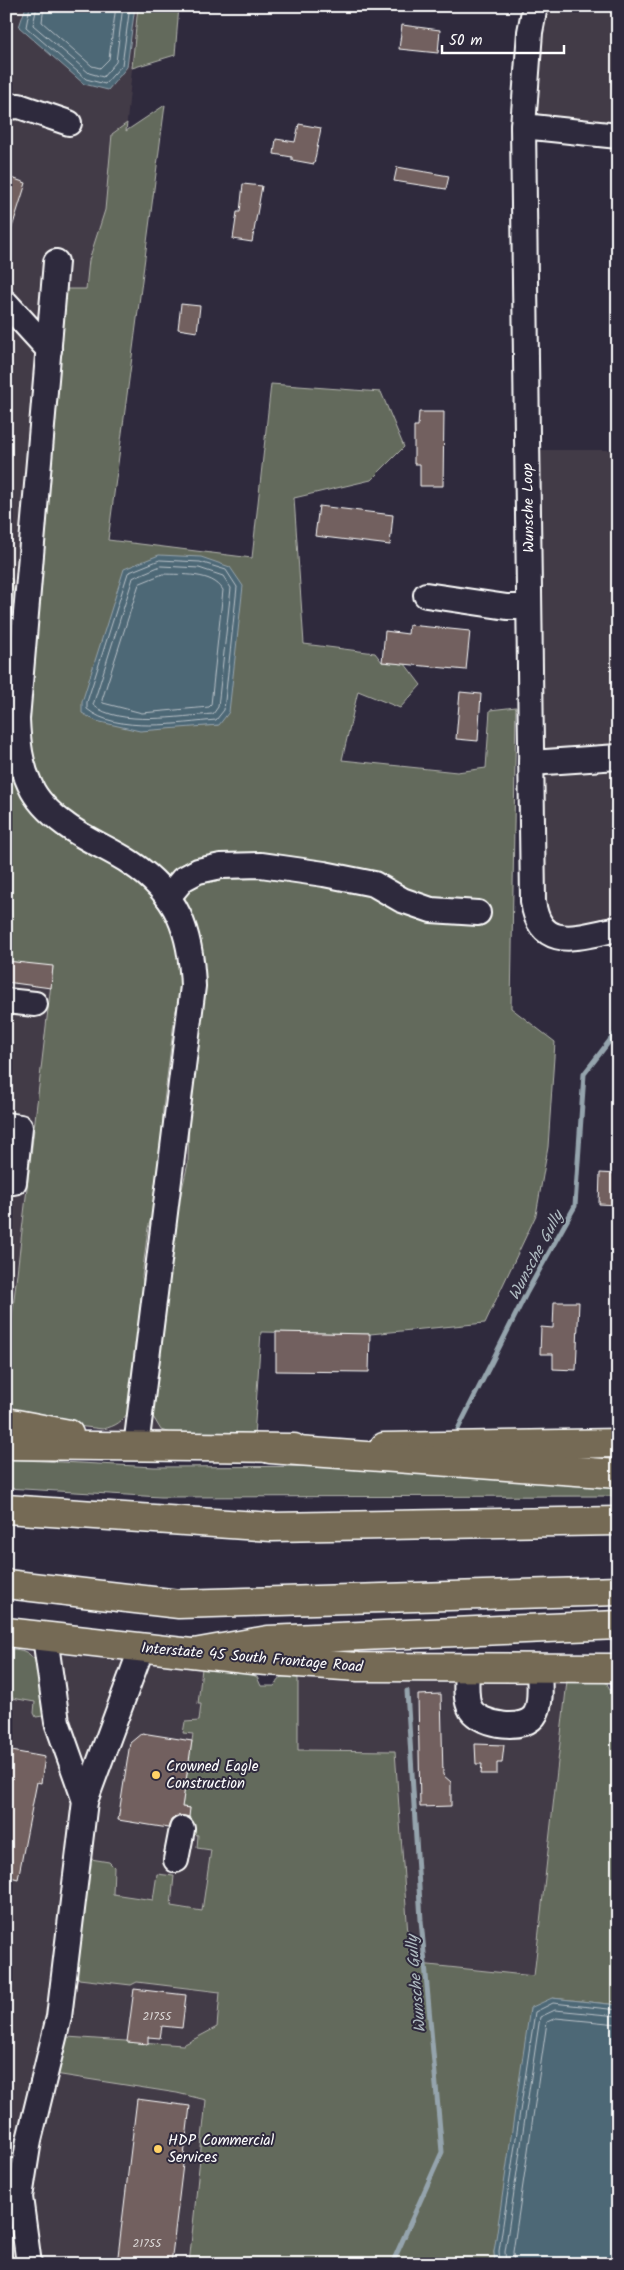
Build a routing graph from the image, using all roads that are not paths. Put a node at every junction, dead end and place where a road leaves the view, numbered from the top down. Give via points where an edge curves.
1 (535, 6) edge
2 (6, 106) edge
3 (69, 123) dead end
4 (523, 126) junction
5 (618, 136) edge
6 (56, 262) dead end
7 (6, 303) edge
8 (48, 350) junction
9 (426, 595) dead end
10 (530, 607) junction
11 (12, 738) edge
12 (618, 757) edge
13 (531, 763) junction
14 (168, 897) junction
15 (478, 913) dead end
16 (618, 929) edge
17 (6, 1001) edge
18 (35, 1004) dead end
19 (6, 1125) edge
20 (6, 1181) edge
21 (6, 1422) edge
22 (618, 1443) edge
23 (6, 1445) edge
24 (136, 1447) junction
25 (270, 1449) junction
26 (618, 1474) edge
27 (6, 1509) edge
28 (618, 1521) edge
29 (6, 1584) edge
30 (618, 1591) edge
31 (618, 1625) edge
32 (6, 1632) edge
33 (45, 1637) junction
34 (142, 1647) junction
35 (194, 1653) junction
36 (467, 1667) junction
37 (539, 1667) junction
38 (618, 1668) edge
39 (85, 1801) junction
40 (182, 1830) dead end
41 (176, 1860) dead end
42 (28, 2264) edge

1 - 4 street, Wunsche Loop
2 - 3 street via 20,106
4 - 5 street
4 - 10 street, Wunsche Loop
6 - 8 street
7 - 8 street
8 - 11 street
9 - 10 street via 507,607
10 - 13 street, Wunsche Loop
11 - 14 street via 31,787 43,804 74,831 131,862
12 - 13 street
13 - 16 street, Wunsche Loop via 533,901 538,924 543,930 562,938
14 - 15 street via 183,879 198,871 221,866 262,865 374,884 402,900 431,910
14 - 24 street via 185,927 192,955 193,986
17 - 18 street
19 - 20 street via 20,1127 14,1182
21 - 24 main road
22 - 25 main road
23 - 24 main road
24 - 25 main road
25 - 26 main road
27 - 28 main road via 272,1527
29 - 30 main road via 179,1604
31 - 35 main road via 268,1640
32 - 33 main road, Interstate 45 South Frontage Road
33 - 34 main road, Interstate 45 South Frontage Road
33 - 39 street via 57,1722
34 - 35 main road, Interstate 45 South Frontage Road
34 - 39 street
35 - 36 main road, Interstate 45 South Frontage Road via 358,1667
36 - 37 main road, Interstate 45 South Frontage Road
36 - 37 street via 469,1707 477,1718 495,1724 515,1725 528,1722 536,1713
37 - 38 main road, Interstate 45 South Frontage Road
39 - 42 street via 59,2017 29,2140 20,2197
40 - 41 street

